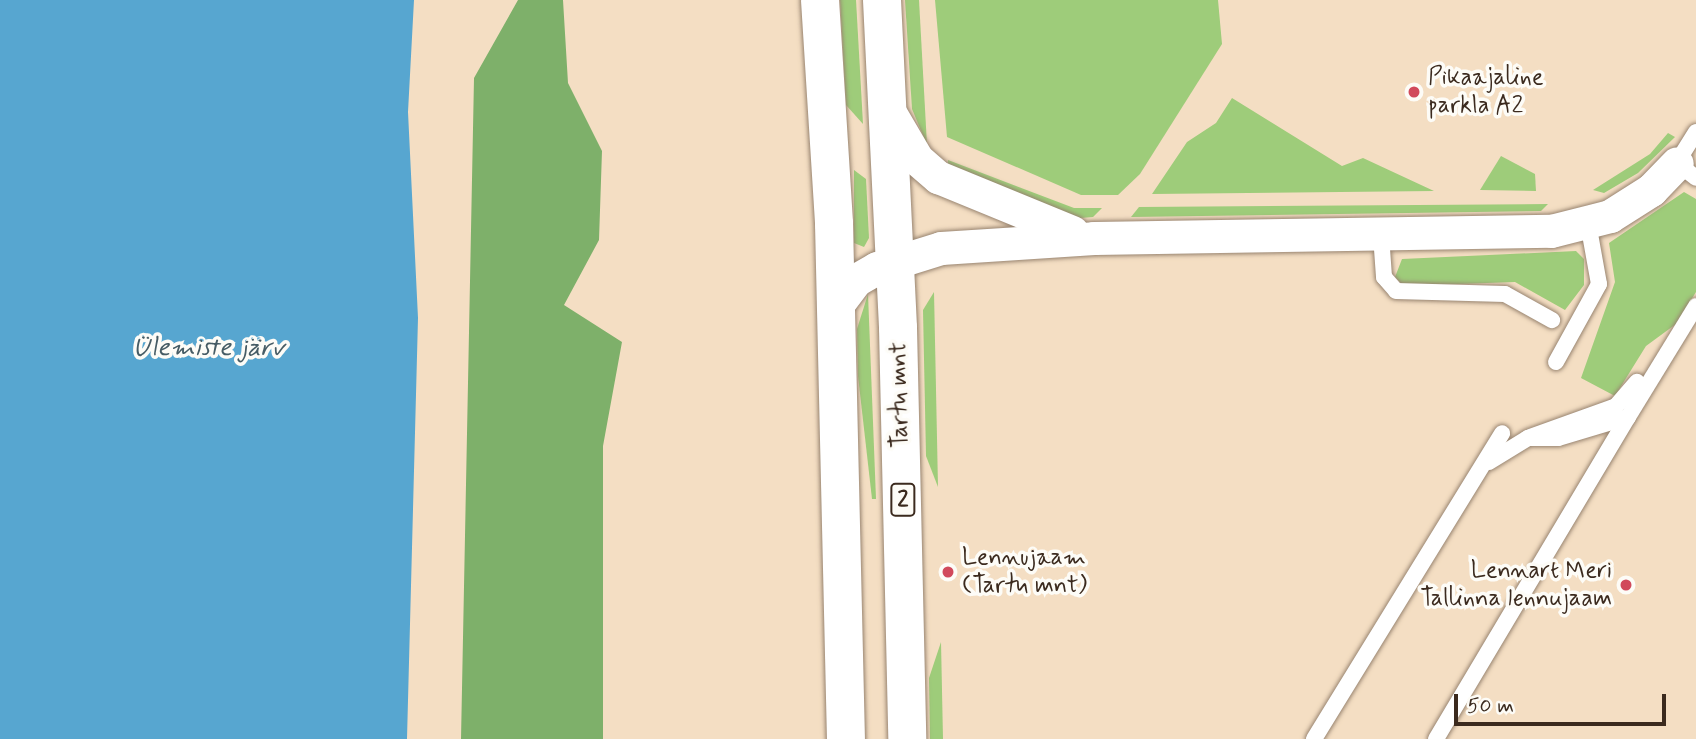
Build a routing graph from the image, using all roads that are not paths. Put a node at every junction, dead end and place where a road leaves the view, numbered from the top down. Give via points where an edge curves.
1 (820, 0) edge
2 (882, 0) edge
3 (888, 111) junction
4 (1696, 132) edge
5 (1686, 170) edge
6 (1588, 223) junction
7 (1381, 234) junction
8 (1094, 238) junction
9 (896, 260) junction
10 (837, 304) junction
11 (1696, 306) edge
12 (1552, 320) dead end
13 (1677, 338) junction
14 (1556, 362) dead end
15 (1628, 417) junction
16 (1503, 433) dead end
17 (1528, 438) junction
18 (1479, 470) junction
19 (851, 732) edge
20 (907, 739) edge
21 (1314, 739) edge
22 (1436, 739) edge

1 - 10 highway
2 - 3 highway, Tartu mnt / 2
3 - 8 street via 917,159 939,177 1029,219
3 - 9 highway, Tartu mnt / 2
4 - 5 lane
5 - 6 street via 1631,205
6 - 7 street via 1551,231
6 - 14 lane via 1600,284
7 - 8 street
7 - 12 lane via 1384,277 1396,291 1505,295
8 - 9 street via 941,248
9 - 10 street via 856,280
9 - 20 highway, Tartu mnt / 2
10 - 19 highway
11 - 13 lane
13 - 15 lane
13 - 17 lane via 1655,354 1616,406
15 - 17 lane via 1558,438
15 - 22 lane
16 - 18 lane
17 - 18 lane
18 - 21 lane

